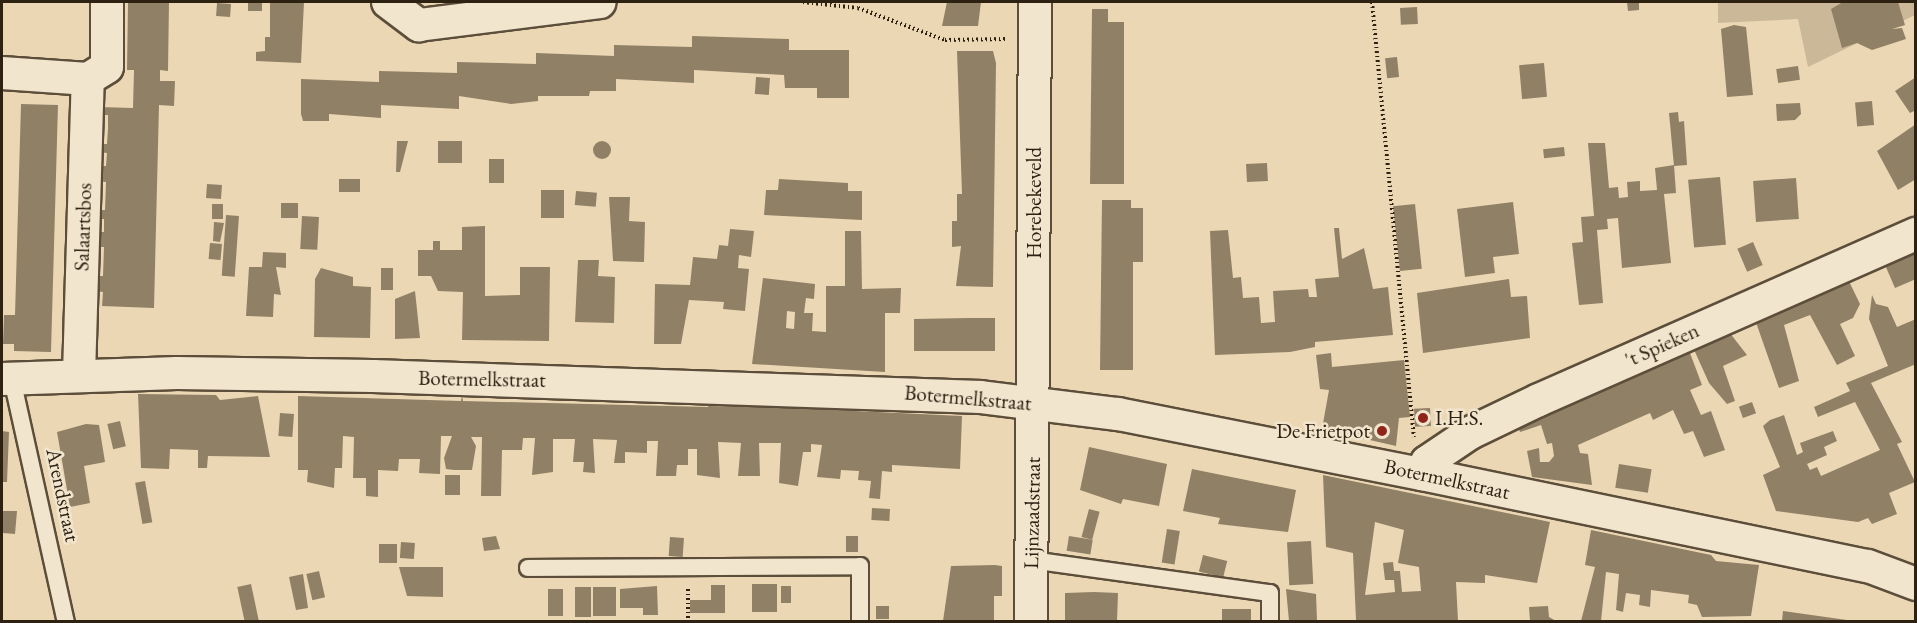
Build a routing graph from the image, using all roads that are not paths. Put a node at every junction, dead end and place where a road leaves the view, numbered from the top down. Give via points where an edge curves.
1 (107, 2) edge
2 (388, 2) edge
3 (600, 2) edge
4 (1035, 2) edge
5 (2, 73) edge
6 (88, 79) junction
7 (1916, 234) edge
8 (79, 375) junction
9 (7, 379) edge
10 (1034, 404) junction
11 (1424, 468) junction
12 (1031, 561) junction
13 (528, 568) dead end
14 (1916, 584) edge
15 (64, 620) edge
16 (860, 621) edge
17 (1031, 621) edge
18 (1270, 621) edge

1 - 6 street via 107,68
2 - 3 street via 419,25
4 - 10 street, Horebekeveld
5 - 6 street
6 - 8 street, Salaartsbos
7 - 11 street, 't Spieken via 1539,400
8 - 9 street, Botermelkstraat
8 - 10 street, Botermelkstraat via 836,388
9 - 15 lane, Arendstraat
10 - 11 street, Botermelkstraat via 1118,414
10 - 12 street, Lijnzaadstraat
11 - 14 street, Botermelkstraat via 1868,566
12 - 17 street, Lijnzaadstraat
12 - 18 lane via 1270,593
13 - 16 lane via 860,566

